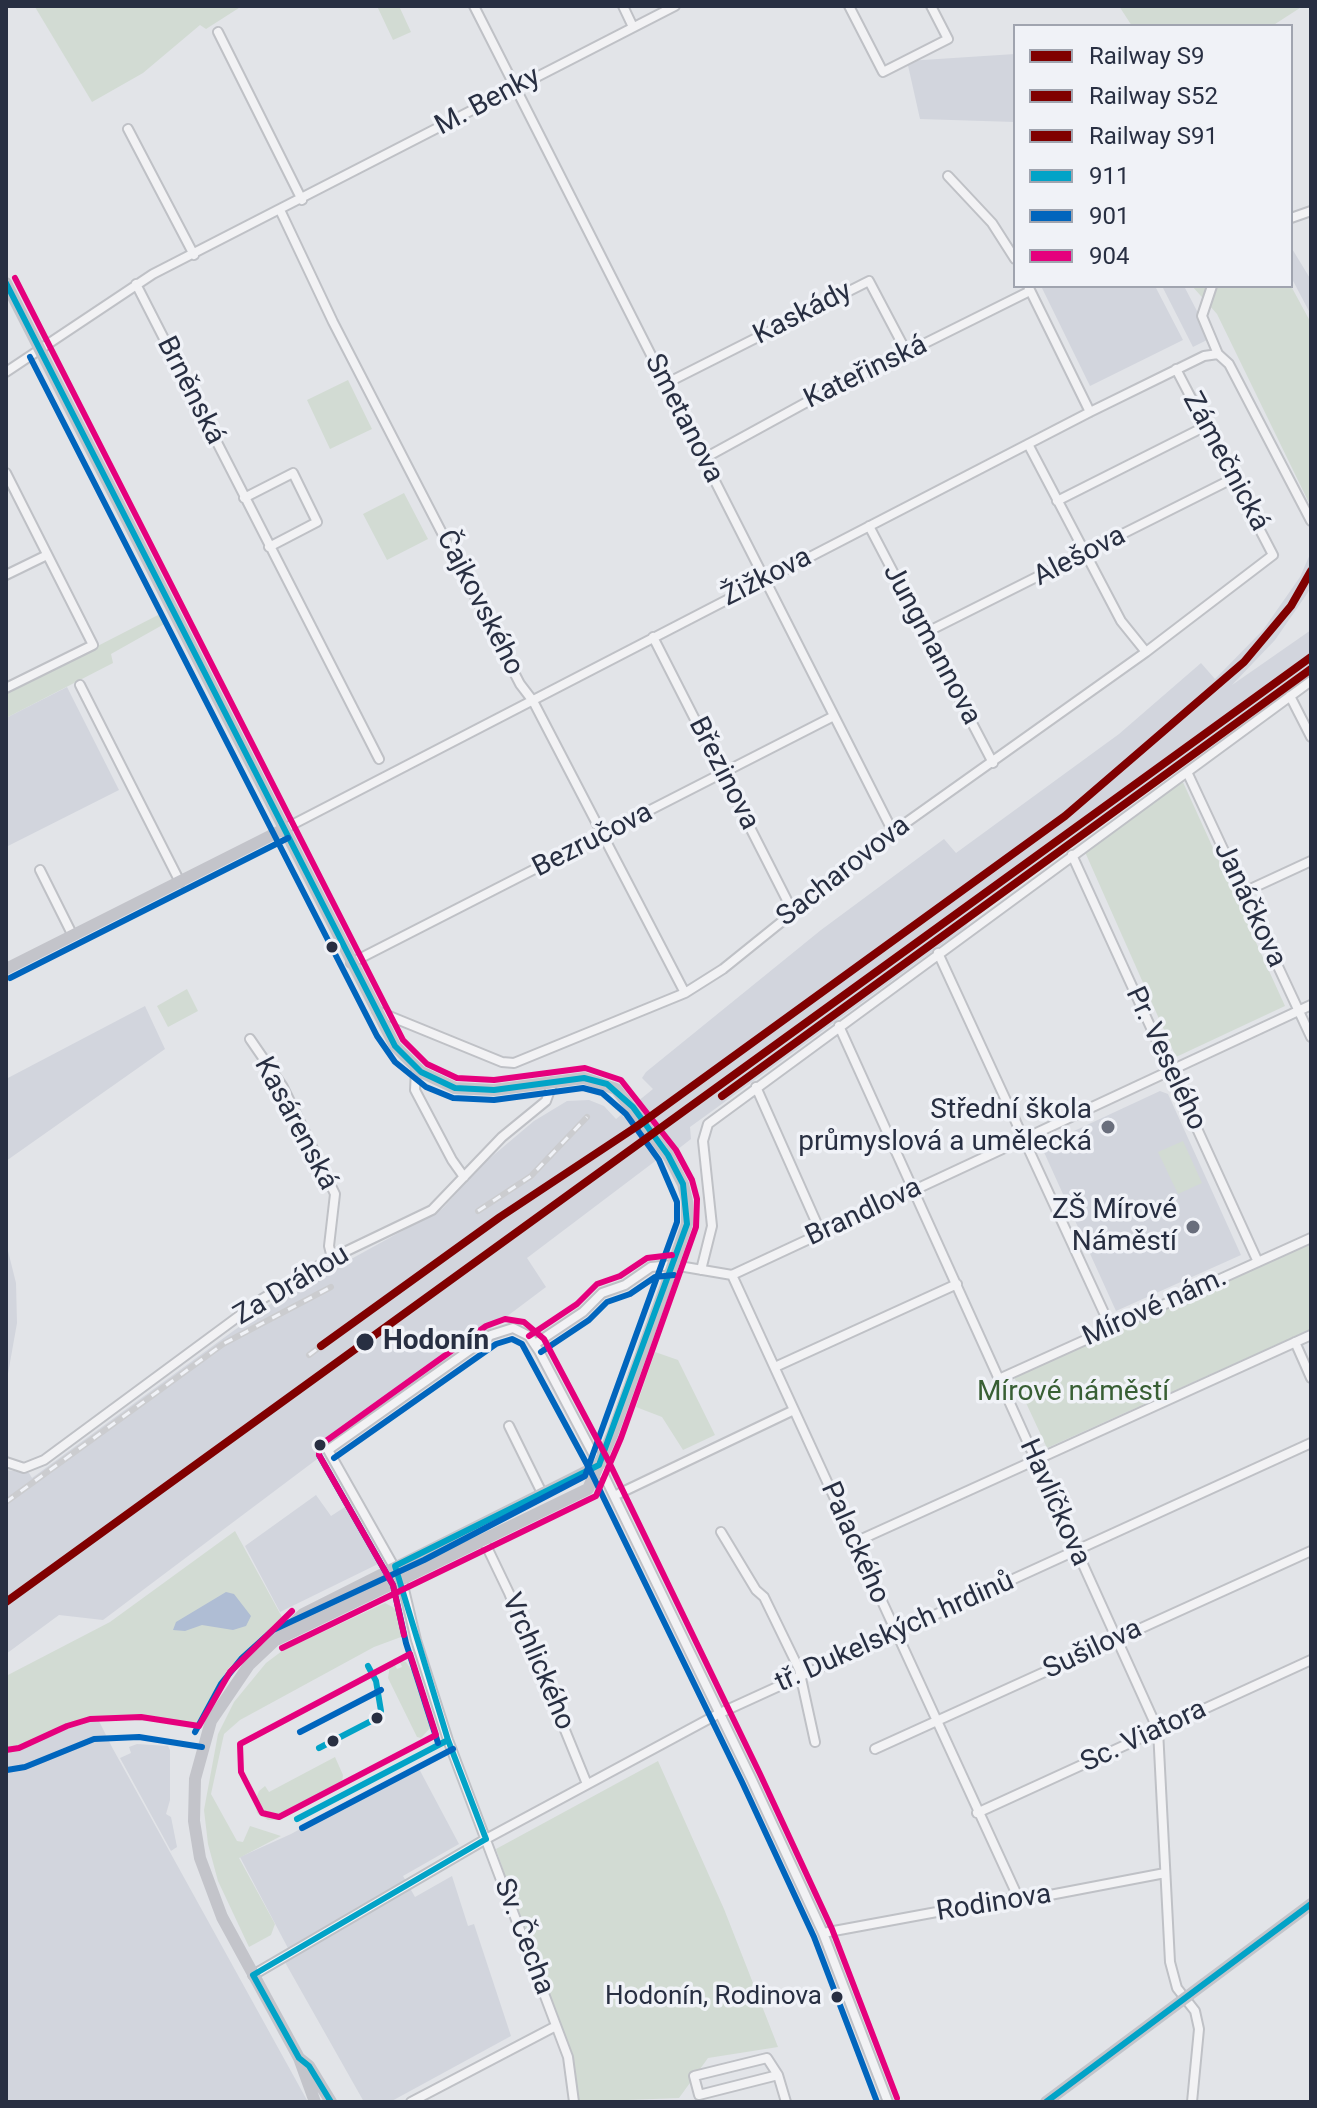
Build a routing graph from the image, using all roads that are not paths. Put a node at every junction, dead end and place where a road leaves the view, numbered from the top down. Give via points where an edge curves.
1 (474, 6) edge
2 (623, 6) edge
3 (675, 6) edge
4 (849, 6) edge
5 (931, 6) edge
6 (633, 27) junction
7 (218, 32) dead end
8 (516, 87) junction
9 (128, 129) dead end
10 (948, 176) dead end
11 (302, 200) junction
12 (280, 210) junction
13 (194, 255) junction
14 (1013, 256) edge
15 (6, 283) edge
16 (136, 284) junction
17 (1211, 288) edge
18 (1029, 289) edge
19 (39, 352) junction
20 (907, 353) junction
21 (1218, 354) junction
22 (1176, 369) junction
23 (6, 372) edge
24 (665, 384) junction
25 (1090, 412) junction
26 (1206, 426) junction
27 (1028, 444) junction
28 (703, 459) junction
29 (6, 473) edge
30 (1234, 478) junction
31 (244, 498) junction
32 (1057, 501) junction
33 (1311, 521) edge
34 (869, 526) junction
35 (269, 547) junction
36 (47, 555) junction
37 (1084, 555) junction
38 (1273, 555) joint
39 (6, 575) edge
40 (764, 580) junction
41 (925, 633) junction
42 (653, 637) junction
43 (1146, 652) junction
44 (1311, 681) edge
45 (80, 685) dead end
46 (6, 688) edge
47 (1290, 696) junction
48 (533, 701) junction
49 (834, 716) junction
50 (1311, 737) edge
51 (379, 759) dead end
52 (993, 763) junction
53 (723, 773) junction
54 (1188, 774) junction
55 (284, 829) junction
56 (893, 832) junction
57 (604, 835) junction
58 (1072, 855) junction
59 (1311, 861) edge
60 (40, 870) dead end
61 (180, 882) junction
62 (1244, 892) junction
63 (792, 910) junction
64 (72, 934) junction
65 (938, 953) junction
66 (351, 963) junction
67 (6, 969) edge
68 (685, 993) junction
69 (1311, 1005) edge
70 (376, 1011) junction
71 (1299, 1011) junction
72 (839, 1026) junction
73 (1311, 1037) edge
74 (250, 1039) dead end
75 (416, 1069) junction
76 (1170, 1070) junction
77 (553, 1082) junction
78 (756, 1087) junction
79 (1022, 1140) junction
80 (464, 1177) junction
81 (914, 1189) junction
82 (821, 1233) junction
83 (1311, 1238) edge
84 (332, 1258) junction
85 (1258, 1262) junction
86 (673, 1265) junction
87 (701, 1270) junction
88 (732, 1275) junction
89 (957, 1284) junction
90 (1111, 1328) junction
91 (1311, 1335) edge
92 (1295, 1342) junction
93 (535, 1344) junction
94 (775, 1367) junction
95 (1311, 1378) edge
96 (999, 1379) junction
97 (794, 1410) junction
98 (509, 1426) dead end
99 (1311, 1443) edge
100 (1034, 1460) junction
101 (9, 1464) edge
102 (599, 1465) junction
103 (542, 1493) junction
104 (614, 1496) junction
105 (721, 1532) dead end
106 (484, 1541) junction
107 (853, 1543) junction
108 (1311, 1551) edge
109 (1075, 1552) junction
110 (395, 1566) junction
111 (402, 1581) junction
112 (894, 1633) junction
113 (278, 1639) junction
114 (1116, 1639) junction
115 (1311, 1660) edge
116 (801, 1675) junction
117 (718, 1714) junction
118 (935, 1722) junction
119 (1158, 1730) junction
120 (815, 1742) dead end
121 (875, 1749) dead end
122 (587, 1784) junction
123 (977, 1813) junction
124 (486, 1839) junction
125 (1165, 1873) junction
126 (1018, 1897) junction
127 (1311, 1904) edge
128 (823, 1933) junction
129 (253, 1975) junction
130 (1186, 2000) junction
131 (556, 2026) junction
132 (299, 2058) junction
133 (778, 2075) junction
134 (315, 2102) edge
135 (331, 2102) edge
136 (411, 2102) edge
137 (574, 2102) edge
138 (786, 2102) edge
139 (888, 2102) edge
140 (1046, 2102) edge
141 (1192, 2102) edge

1 - 8 street, Smetanova
2 - 6 street
3 - 6 street, M. Benky
4 - 5 street via 883,72 948,39
6 - 8 street, M. Benky
7 - 11 street
8 - 11 street, M. Benky
8 - 24 street, Smetanova
9 - 13 street
10 - 14 street via 992,223
11 - 12 street, M. Benky
12 - 13 street, M. Benky
12 - 48 street, Čajkovského
13 - 16 street, M. Benky
15 - 19 main road
16 - 19 street, M. Benky
16 - 31 street, Brněnská
17 - 21 street via 1202,316
18 - 20 street, Kateřinská
18 - 25 street, Kateřinská
19 - 23 street, M. Benky
19 - 55 main road
20 - 24 street, Kaskády via 869,281
20 - 28 street, Kateřinská
21 - 22 street, Žižkova
21 - 33 street via 1229,364
22 - 25 street, Žižkova
22 - 26 street, Zámečnická
24 - 28 street, Smetanova
25 - 27 street, Žižkova
26 - 30 street, Zámečnická
26 - 32 street
27 - 32 street
27 - 34 street, Žižkova
28 - 40 street, Smetanova
29 - 36 street
30 - 37 street, Alešova
30 - 38 street, Zámečnická
31 - 35 street, Brněnská
31 - 35 street via 293,473 317,522
32 - 37 street
34 - 40 street, Žižkova
34 - 41 street, Jungmannova
35 - 51 street
36 - 39 street
36 - 46 street via 93,645
37 - 41 street, Alešova
37 - 43 street via 1121,621
38 - 43 street, Sacharovova
40 - 42 street, Žižkova
40 - 49 street, Smetanova
41 - 52 street, Jungmannova
42 - 48 street, Žižkova
42 - 53 street, Březinova
43 - 52 street, Sacharovova
44 - 47 street
45 - 61 street
47 - 50 street
47 - 54 street
48 - 55 street, Žižkova
48 - 57 street, Čajkovského
49 - 53 street, Bezručova
49 - 56 street, Smetanova
52 - 56 street, Sacharovova
53 - 57 street, Bezručova
53 - 63 street, Březinova
54 - 58 street
54 - 62 street, Janáčkova
55 - 61 main road
55 - 66 main road
56 - 63 street, Sacharovova
57 - 66 street, Bezručova
57 - 68 street, Čajkovského
58 - 65 street
58 - 76 street, Pr. Veselého
59 - 62 street
60 - 64 street
61 - 64 main road
62 - 71 street, Janáčkova
63 - 68 street, Sacharovova via 723,969
64 - 67 main road
65 - 72 street
65 - 79 street
66 - 70 main road
68 - 70 street, Sacharovova via 514,1063
69 - 71 street, Brandlova
70 - 75 main road via 395,1046
71 - 73 street, Janáčkova
71 - 76 street, Brandlova
72 - 78 street
72 - 81 street, Havlíčkova
74 - 84 street, Kasárenská via 283,1087 335,1194
75 - 77 main road via 443,1084 474,1090
75 - 80 street via 415,1090
76 - 79 street, Brandlova
76 - 85 street, Pr. Veselého
77 - 80 street, Za Dráhou via 546,1101
77 - 86 main road via 584,1078 616,1089 668,1155 688,1209
78 - 82 street
78 - 87 street via 705,1128 712,1226
79 - 81 street, Brandlova
79 - 90 street
80 - 84 street, Za Dráhou via 421,1217
81 - 82 street, Brandlova
81 - 89 street, Havlíčkova
82 - 88 street, Brandlova
83 - 85 street, Mírové nám.
84 - 101 street, Za Dráhou via 262,1299 44,1460 24,1468
85 - 90 street, Mírové nám.
86 - 87 street
86 - 93 street via 651,1267 602,1293
86 - 102 main road
87 - 88 street
88 - 94 street, Palackého
89 - 94 street
89 - 96 street, Havlíčkova
90 - 96 street, Mírové nám.
91 - 92 street
92 - 95 street
92 - 100 street
93 - 102 street
93 - 110 street, Sv. Čecha via 513,1328 491,1335 328,1450
94 - 97 street, Palackého
96 - 100 street, Havlíčkova
97 - 104 street
97 - 107 street, Palackého
98 - 103 street
99 - 109 street, tř. Dukelských hrdinů
100 - 107 street
100 - 109 street, Havlíčkova
102 - 103 main road
102 - 104 street
102 - 106 main road via 588,1489
103 - 110 main road
104 - 117 street
105 - 116 street via 764,1597
106 - 111 main road
106 - 122 street, Vrchlického
107 - 112 street, Palackého
108 - 114 street, Sušilova
109 - 112 street, tř. Dukelských hrdinů
109 - 114 street, Havlíčkova
110 - 111 street, Sv. Čecha
110 - 113 main road via 303,1614
111 - 113 main road
111 - 124 street, Sv. Čecha via 448,1740
112 - 116 street, tř. Dukelských hrdinů
112 - 118 street, Palackého
113 - 129 main road via 249,1665 215,1711 195,1779 194,1821 203,1868
114 - 118 street, Sušilova
114 - 119 street, Havlíčkova
115 - 119 street, Sc. Viatora
116 - 117 street, tř. Dukelských hrdinů
116 - 120 street
117 - 122 street, tř. Dukelských hrdinů
117 - 128 street
118 - 121 street, Sušilova
118 - 123 street, Palackého
119 - 123 street, Sc. Viatora
119 - 125 street, Havlíčkova
122 - 124 street, tř. Dukelských hrdinů
123 - 126 street, Palackého
124 - 129 street, tř. Dukelských hrdinů
124 - 131 street, Sv. Čecha
125 - 126 street, Rodinova
125 - 130 street, Havlíčkova via 1170,1962
126 - 128 street, Rodinova
127 - 130 main road
128 - 139 street
129 - 132 main road
130 - 140 main road
130 - 141 street, Havlíčkova via 1199,2029
131 - 136 street, Sv. Čecha
131 - 137 street, Sv. Čecha via 568,2057
132 - 134 main road
132 - 135 main road
133 - 133 street via 699,2095 694,2076 767,2058
133 - 138 street

